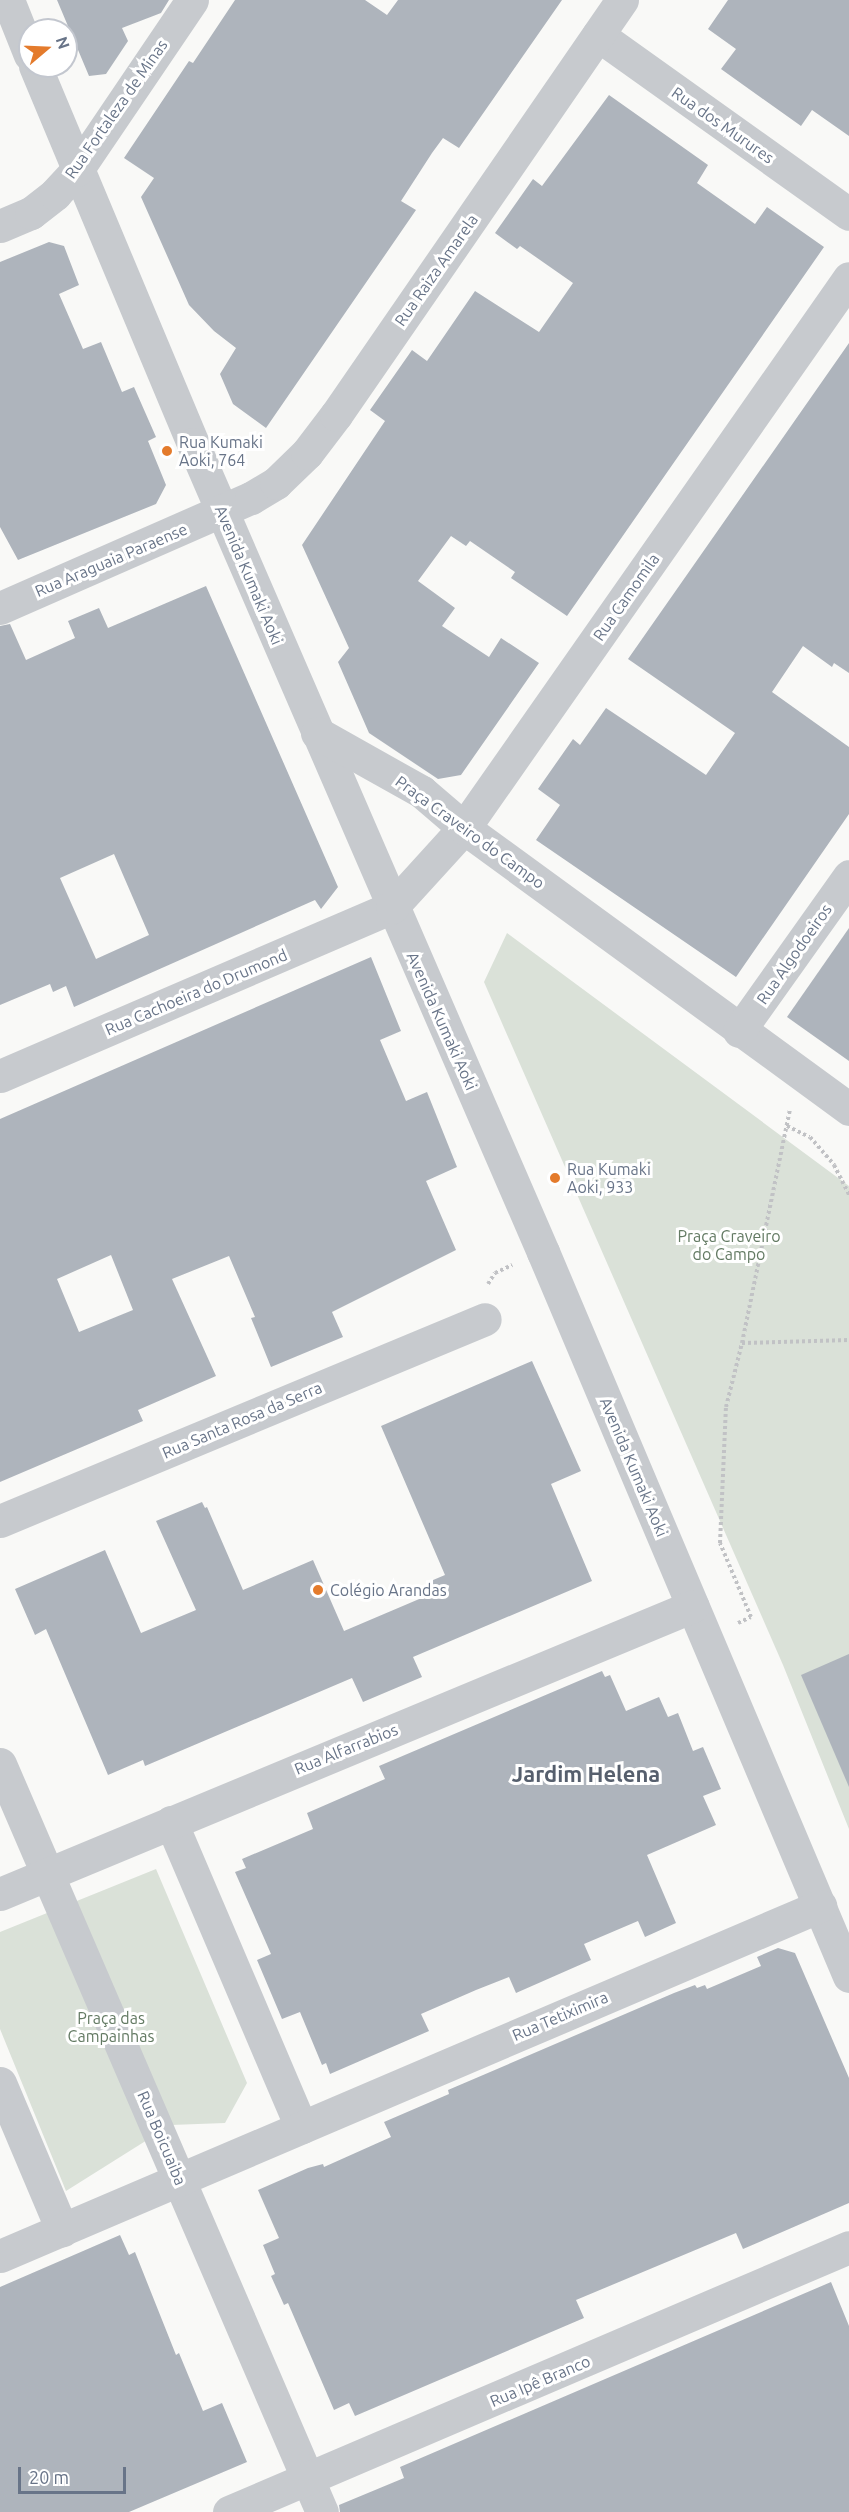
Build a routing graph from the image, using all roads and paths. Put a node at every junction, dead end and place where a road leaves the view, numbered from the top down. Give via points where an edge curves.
1 (8, 0) edge
2 (192, 0) edge
3 (622, 0) edge
4 (18, 25) edge
5 (598, 35) junction
6 (40, 78) edge
7 (77, 170) junction
8 (849, 214) edge
9 (0, 226) edge
10 (849, 278) edge
11 (222, 511) junction
12 (0, 608) edge
13 (317, 733) junction
14 (464, 828) junction
15 (849, 876) edge
16 (392, 907) junction
17 (739, 1031) junction
18 (798, 1073) junction
19 (0, 1076) edge
20 (849, 1109) edge
21 (787, 1126) junction
22 (849, 1195) edge
23 (543, 1252) junction
24 (485, 1319) joint
25 (849, 1340) edge
26 (742, 1343) junction
27 (0, 1521) edge
28 (693, 1606) junction
29 (706, 1638) junction
30 (0, 1764) edge
31 (171, 1822) junction
32 (47, 1872) junction
33 (0, 1894) edge
34 (820, 1906) junction
35 (849, 1976) edge
36 (0, 2083) edge
37 (301, 2127) junction
38 (180, 2180) junction
39 (62, 2230) junction
40 (849, 2247) edge
41 (0, 2256) edge
42 (308, 2480) junction
43 (229, 2512) edge
44 (322, 2512) edge

1 - 4 street
2 - 7 street, Rua Fortaleza de Minas
3 - 5 street, Rua Raiza Amarela
5 - 8 street, Rua dos Murures
5 - 11 street, Rua Raiza Amarela via 307,453 276,483
6 - 7 street, Avenida Kumaki Aoki
7 - 9 street, Rua Fortaleza de Minas via 31,213
7 - 11 street, Avenida Kumaki Aoki
10 - 14 street, Rua Camomila
11 - 12 street, Rua Araguaia Paraense
11 - 13 street, Avenida Kumaki Aoki
13 - 14 street, Praça Craveiro do Campo via 422,792
13 - 16 street, Avenida Kumaki Aoki
14 - 16 street, Rua Camomila
14 - 17 street, Praça Craveiro do Campo
15 - 17 street, Rua Algodoeiros
16 - 19 street, Rua Cachoeira do Drumond
16 - 23 street, Avenida Kumaki Aoki
17 - 18 street, Praça Craveiro do Campo
18 - 20 street, Praça Craveiro do Campo
18 - 21 path
21 - 22 path via 810,1137 834,1165
21 - 26 path
23 - 24 path via 495,1272 487,1286 490,1311
23 - 28 street, Avenida Kumaki Aoki
24 - 27 street, Rua Santa Rosa da Serra
25 - 26 path
26 - 29 path via 726,1407 720,1544 751,1617
28 - 29 street, Avenida Kumaki Aoki
28 - 31 street, Rua Alfarrabios
29 - 34 street, Avenida Kumaki Aoki
30 - 32 street, Rua Boicuaiba
31 - 32 street, Rua Alfarrabios
31 - 37 street
32 - 33 street, Rua Alfarrabios
32 - 38 street, Rua Boicuaiba
34 - 35 street, Avenida Kumaki Aoki
34 - 37 street, Rua Tetiximira
36 - 39 street
37 - 38 street
38 - 39 street
38 - 42 street, Rua Boicuaiba
39 - 41 street
40 - 42 street, Rua Ipê Branco
42 - 43 street, Rua Ipê Branco
42 - 44 street, Rua Boicuaiba

